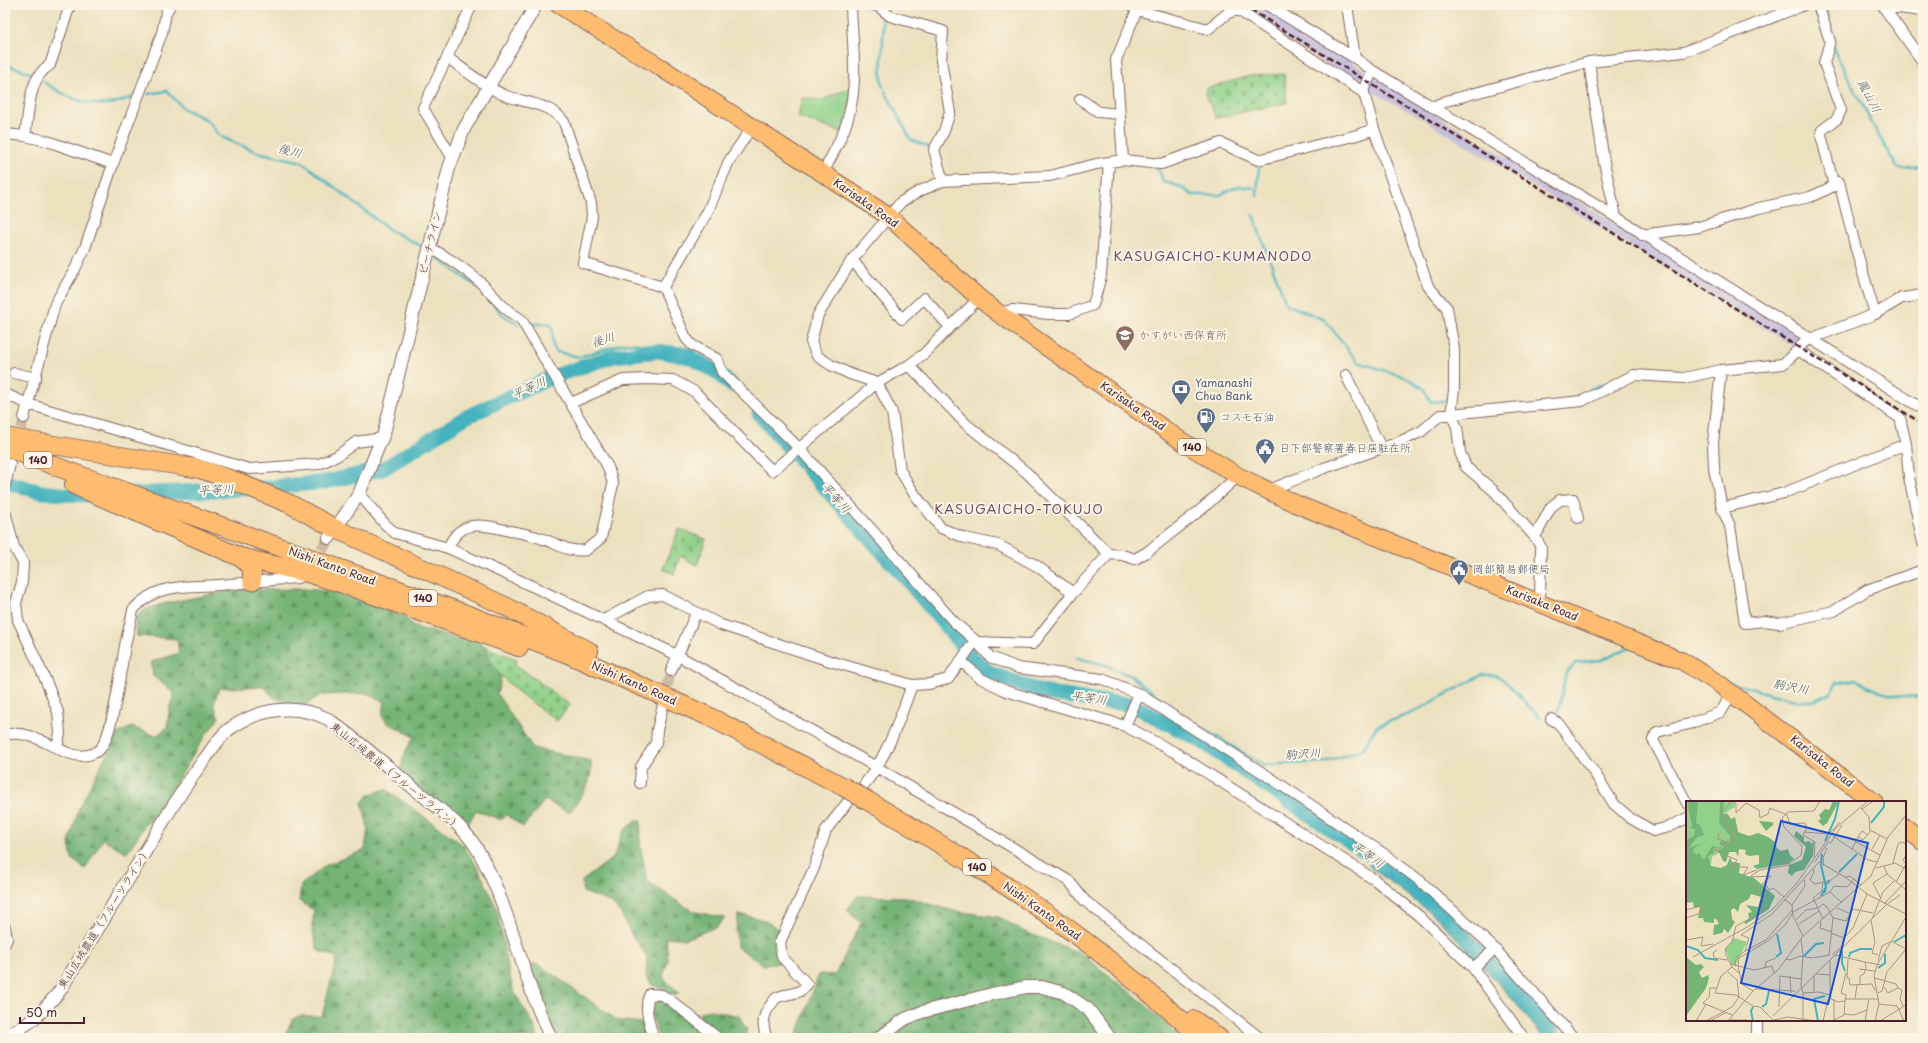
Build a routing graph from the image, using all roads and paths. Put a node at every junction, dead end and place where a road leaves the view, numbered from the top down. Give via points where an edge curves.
1 (70, 5) edge
2 (170, 5) edge
3 (472, 5) edge
4 (536, 5) edge
5 (559, 5) edge
6 (851, 5) edge
7 (874, 5) edge
8 (1267, 5) edge
9 (1347, 5) edge
10 (1804, 5) edge
11 (1818, 5) edge
12 (1882, 6) edge
13 (1133, 7) edge
14 (1923, 11) edge
15 (448, 58) junction
16 (1355, 58) junction
17 (1589, 62) junction
18 (1923, 62) edge
19 (1373, 71) junction
20 (488, 86) junction
21 (1364, 90) junction
22 (1080, 99) dead end
23 (1432, 107) junction
24 (1120, 114) junction
25 (752, 127) junction
26 (1374, 128) junction
27 (5, 134) edge
28 (25, 136) junction
29 (453, 159) junction
30 (1123, 160) junction
31 (1109, 162) junction
32 (113, 164) junction
33 (823, 173) junction
34 (943, 181) junction
35 (1834, 186) junction
36 (888, 216) junction
37 (1616, 217) junction
38 (1642, 235) junction
39 (429, 247) junction
40 (852, 260) junction
41 (663, 287) junction
42 (1923, 295) edge
43 (979, 298) junction
44 (998, 313) junction
45 (1875, 314) junction
46 (949, 326) junction
47 (1810, 339) junction
48 (1798, 350) junction
49 (908, 365) junction
50 (1721, 370) junction
51 (14, 373) dead end
52 (1346, 375) dead end
53 (36, 378) junction
54 (877, 383) junction
55 (5, 394) edge
56 (569, 399) junction
57 (28, 404) junction
58 (1923, 408) edge
59 (1451, 414) junction
60 (24, 418) tunnel mouth
61 (5, 437) edge
62 (383, 438) junction
63 (1906, 444) junction
64 (5, 447) edge
65 (799, 448) junction
66 (1381, 448) junction
67 (7, 464) edge
68 (1238, 476) junction
69 (5, 485) edge
70 (1268, 491) junction
71 (359, 494) junction
72 (1722, 508) junction
73 (5, 510) edge
74 (1578, 518) dead end
75 (333, 533) junction
76 (1535, 537) junction
77 (1923, 543) edge
78 (448, 548) junction
79 (1109, 554) junction
80 (240, 557) junction
81 (308, 570) junction
82 (1923, 570) edge
83 (252, 581) junction
84 (1073, 593) junction
85 (1540, 602) junction
86 (696, 613) junction
87 (604, 620) junction
88 (974, 644) junction
89 (677, 656) junction
90 (961, 661) junction
91 (671, 672) tunnel mouth
92 (912, 685) junction
93 (1732, 693) junction
94 (1140, 694) junction
95 (662, 699) junction
96 (710, 717) junction
97 (1551, 719) dead end
98 (1125, 726) junction
99 (5, 734) edge
100 (57, 748) junction
101 (878, 768) junction
102 (640, 783) dead end
103 (857, 793) junction
104 (1686, 801) edge
105 (1873, 801) edge
106 (1686, 818) edge
107 (1906, 827) edge
108 (1923, 842) edge
109 (5, 927) edge
110 (1082, 939) junction
111 (5, 943) edge
112 (1495, 949) junction
113 (1472, 968) junction
114 (1180, 1019) junction
115 (1757, 1021) edge
116 (5, 1035) edge
117 (551, 1038) edge
118 (653, 1038) edge
119 (718, 1038) edge
120 (767, 1038) edge
121 (879, 1038) edge
122 (1110, 1038) edge
123 (1197, 1038) edge
124 (1202, 1038) edge
125 (1219, 1038) edge
126 (1260, 1038) edge
127 (1524, 1038) edge
128 (1574, 1038) edge
129 (1757, 1038) edge

1 - 28 street via 50,65 43,69 33,88
2 - 32 street
3 - 15 street
4 - 20 street, ピーチライン
5 - 25 highway, Karisaka Road / 140
6 - 33 street via 854,90 842,136
7 - 34 street via 890,16 943,31 941,61 950,112 934,150
8 - 16 street
9 - 16 street
10 - 17 street via 1684,52
11 - 35 street via 1830,41 1824,62 1842,110 1837,119 1822,130 1820,135
12 - 14 street
12 - 18 street
13 - 21 street via 1208,29 1228,12 1238,10
13 - 24 street via 1116,60
15 - 20 street
15 - 29 street via 423,108
16 - 19 street
17 - 23 street
17 - 37 street via 1604,162
19 - 21 street
19 - 23 street
20 - 29 street, ピーチライン via 464,129
20 - 41 street via 504,95 547,108 558,114 564,122 591,203 592,217 583,262
21 - 26 street
22 - 24 street via 1099,112
23 - 37 street
24 - 30 street
25 - 33 highway, Karisaka Road / 140
25 - 41 street via 729,161 707,213
26 - 30 street via 1357,135 1258,160 1220,143 1161,164
26 - 59 street via 1428,286 1447,308 1454,349
27 - 28 street
28 - 32 street
29 - 39 street, ピーチライン
30 - 31 street
31 - 34 street via 1050,176
31 - 44 street via 1101,276 1093,305 1069,314 1012,310
32 - 53 street via 85,248 55,304
33 - 36 highway, Karisaka Road / 140
34 - 36 street via 901,202
35 - 38 street via 1810,197 1759,208 1699,227
35 - 45 street via 1839,182
36 - 40 street
36 - 43 highway, Karisaka Road / 140
37 - 38 street
38 - 47 street
39 - 56 street via 460,266 481,283 507,311 522,319
39 - 62 street, ピーチライン
40 - 46 street via 902,319 924,298
40 - 54 street via 818,316 811,342 817,356 831,365
41 - 65 street via 686,338 717,359 722,372
42 - 45 street via 1902,298
43 - 44 highway, Karisaka Road / 140
43 - 46 street
44 - 68 highway, Karisaka Road / 140 via 1180,440
45 - 47 street
46 - 49 street via 925,353
47 - 48 street
47 - 58 street
48 - 50 street via 1783,364
48 - 63 street via 1900,418
49 - 54 street
49 - 79 street via 966,424 1026,472
50 - 59 street via 1684,378 1634,375 1582,401
50 - 72 street via 1713,443 1714,468
51 - 53 street
52 - 66 street
53 - 57 street
54 - 65 street
54 - 84 street via 892,412 900,470 941,528 965,538 998,544 1038,566
55 - 57 street
56 - 65 street via 623,380 672,380 695,392 772,471
56 - 78 street via 611,473 613,484 601,538 586,550 578,552 542,538 478,525 456,534
57 - 60 street
57 - 62 street via 249,469 319,464 338,456 356,442
59 - 66 street via 1440,415 1422,430
59 - 76 street via 1466,467 1494,491
61 - 75 highway via 200,469 290,504
62 - 71 street, ピーチライン
63 - 72 street via 1784,493
63 - 77 street via 1909,477
64 - 95 highway, Nishi Kanto Road / 140 via 474,617 570,654
65 - 88 street
66 - 70 street
67 - 69 street
67 - 80 highway via 50,474
68 - 70 highway, Karisaka Road / 140
68 - 79 street via 1203,508 1147,552 1134,559
70 - 85 highway, Karisaka Road / 140
71 - 75 street, ピーチライン
71 - 78 street via 395,533
72 - 82 street via 1730,526 1745,623 1779,623 1834,611 1867,590
73 - 100 street via 14,547 23,563 22,582 16,603 18,620 58,712 60,733
74 - 76 street via 1573,499 1560,500 1551,507
75 - 96 highway via 505,606 671,692
76 - 85 street via 1541,547
78 - 87 street
79 - 84 street
80 - 81 highway
80 - 83 highway via 252,567
81 - 83 street via 298,578
81 - 95 highway
83 - 100 street via 179,586 142,600 133,610 112,720 103,745 93,754 80,756
84 - 88 street via 1033,644
85 - 93 highway, Karisaka Road / 140 via 1682,661
86 - 87 street via 663,595 648,596
86 - 89 street
86 - 92 street via 721,625
87 - 89 street
88 - 90 street
88 - 94 street via 990,657 1018,668 1102,680
89 - 91 street
89 - 101 street
90 - 92 street via 948,679
90 - 98 street via 980,678 1006,691
92 - 101 street
93 - 104 street via 1721,712 1657,732 1653,740
93 - 105 highway, Karisaka Road / 140
94 - 98 street
94 - 112 street via 1384,854 1419,880
95 - 96 highway, Nishi Kanto Road / 140
95 - 102 street via 656,743 641,767
96 - 103 highway, Nishi Kanto Road / 140
97 - 106 street via 1558,723 1614,804 1630,818 1653,831
98 - 113 street via 1176,752 1375,880 1419,916
99 - 100 street via 21,733
101 - 103 street
101 - 126 street via 1069,881 1085,901
103 - 110 highway, Nishi Kanto Road / 140 via 1007,886
103 - 120 street via 826,830 814,868 780,942 782,958 807,984 799,993 776,998 765,1012 763,1020
107 - 108 highway
109 - 111 street
110 - 114 highway, Nishi Kanto Road / 140
110 - 125 highway via 1140,978
112 - 113 street
112 - 128 street
113 - 127 street
114 - 123 highway
114 - 124 highway, Nishi Kanto Road / 140
115 - 129 street
116 - 117 street, 東山広域農道（フルーツライン） via 29,1024 59,992 188,780 215,744 226,732 250,716 272,711 302,710 328,719 449,818 470,839 493,882 540,1015
118 - 119 street via 646,1011 646,1001 650,994 662,995 670,1000
121 - 122 street via 905,1019 922,1012 1026,987 1042,987 1064,993 1088,1009

